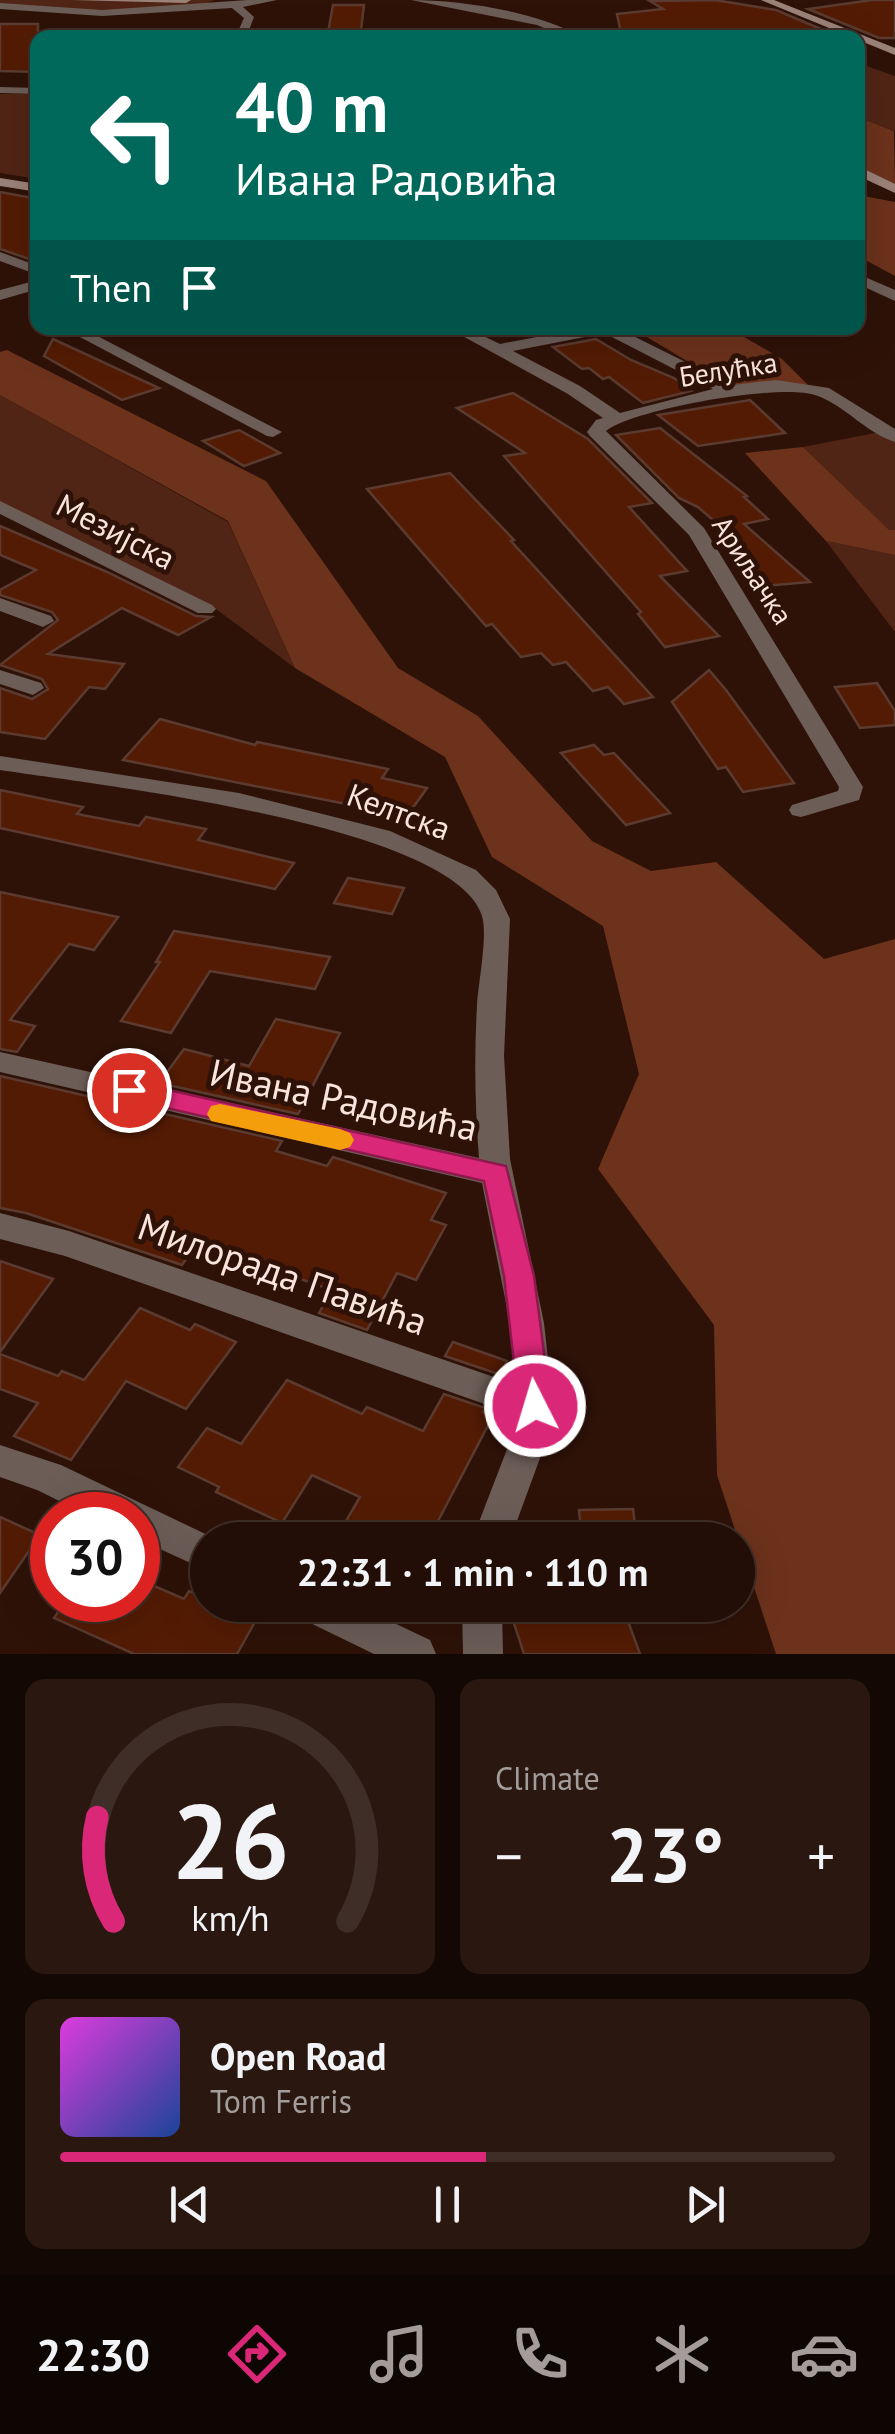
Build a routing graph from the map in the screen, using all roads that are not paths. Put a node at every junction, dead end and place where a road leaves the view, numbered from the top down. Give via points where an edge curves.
1 (77, 0) edge
2 (186, 0) edge
3 (272, 0) edge
4 (416, 0) edge
5 (766, 0) edge
6 (235, 5) junction
7 (0, 6) edge
8 (243, 30) edge
9 (559, 30) edge
10 (837, 30) edge
11 (865, 41) edge
12 (895, 52) edge
13 (0, 90) edge
14 (30, 90) edge
15 (0, 182) edge
16 (869, 184) edge
17 (30, 187) edge
18 (895, 199) edge
19 (0, 256) edge
20 (30, 268) edge
21 (865, 281) edge
22 (30, 286) edge
23 (17, 290) junction
24 (0, 295) edge
25 (895, 296) edge
26 (30, 302) edge
27 (84, 335) edge
28 (470, 335) edge
29 (575, 335) edge
30 (620, 335) edge
31 (500, 350) junction
32 (732, 392) junction
33 (617, 419) junction
34 (273, 432) dead end
35 (895, 437) edge
36 (0, 506) edge
37 (0, 604) edge
38 (205, 610) dead end
39 (43, 621) dead end
40 (0, 677) edge
41 (34, 688) dead end
42 (0, 763) edge
43 (801, 810) dead end
44 (0, 1062) edge
45 (496, 1174) junction
46 (0, 1226) edge
47 (535, 1406) junction
48 (0, 1460) edge
49 (78, 1492) edge
50 (498, 1522) edge
51 (160, 1531) edge
52 (190, 1545) edge
53 (349, 1622) edge
54 (482, 1622) edge
55 (416, 1654) edge
56 (482, 1654) edge

1 - 2 street
3 - 6 street
4 - 9 street
5 - 10 street
6 - 7 street via 142,13
6 - 8 street via 249,17
11 - 12 street
13 - 14 street
15 - 17 street
16 - 18 street
19 - 20 street
21 - 25 street
22 - 23 street
23 - 24 street
23 - 26 street
27 - 34 street
28 - 31 street
29 - 31 street
30 - 32 street
31 - 33 street
32 - 33 street, Белућка
32 - 35 street, Белућка via 820,390
33 - 43 street, Ариљачка via 596,432 697,532 850,787 850,795
36 - 38 street, Мезијска
37 - 39 street
40 - 41 street
42 - 45 street, Келтска via 298,813 381,836 467,876 483,890 497,920 488,1014
44 - 45 street, Ивана Радовића
45 - 47 street, Келтска via 519,1276
46 - 47 street, Милорада Павића
47 - 50 street
48 - 49 street
51 - 52 street
53 - 55 street
54 - 56 street

